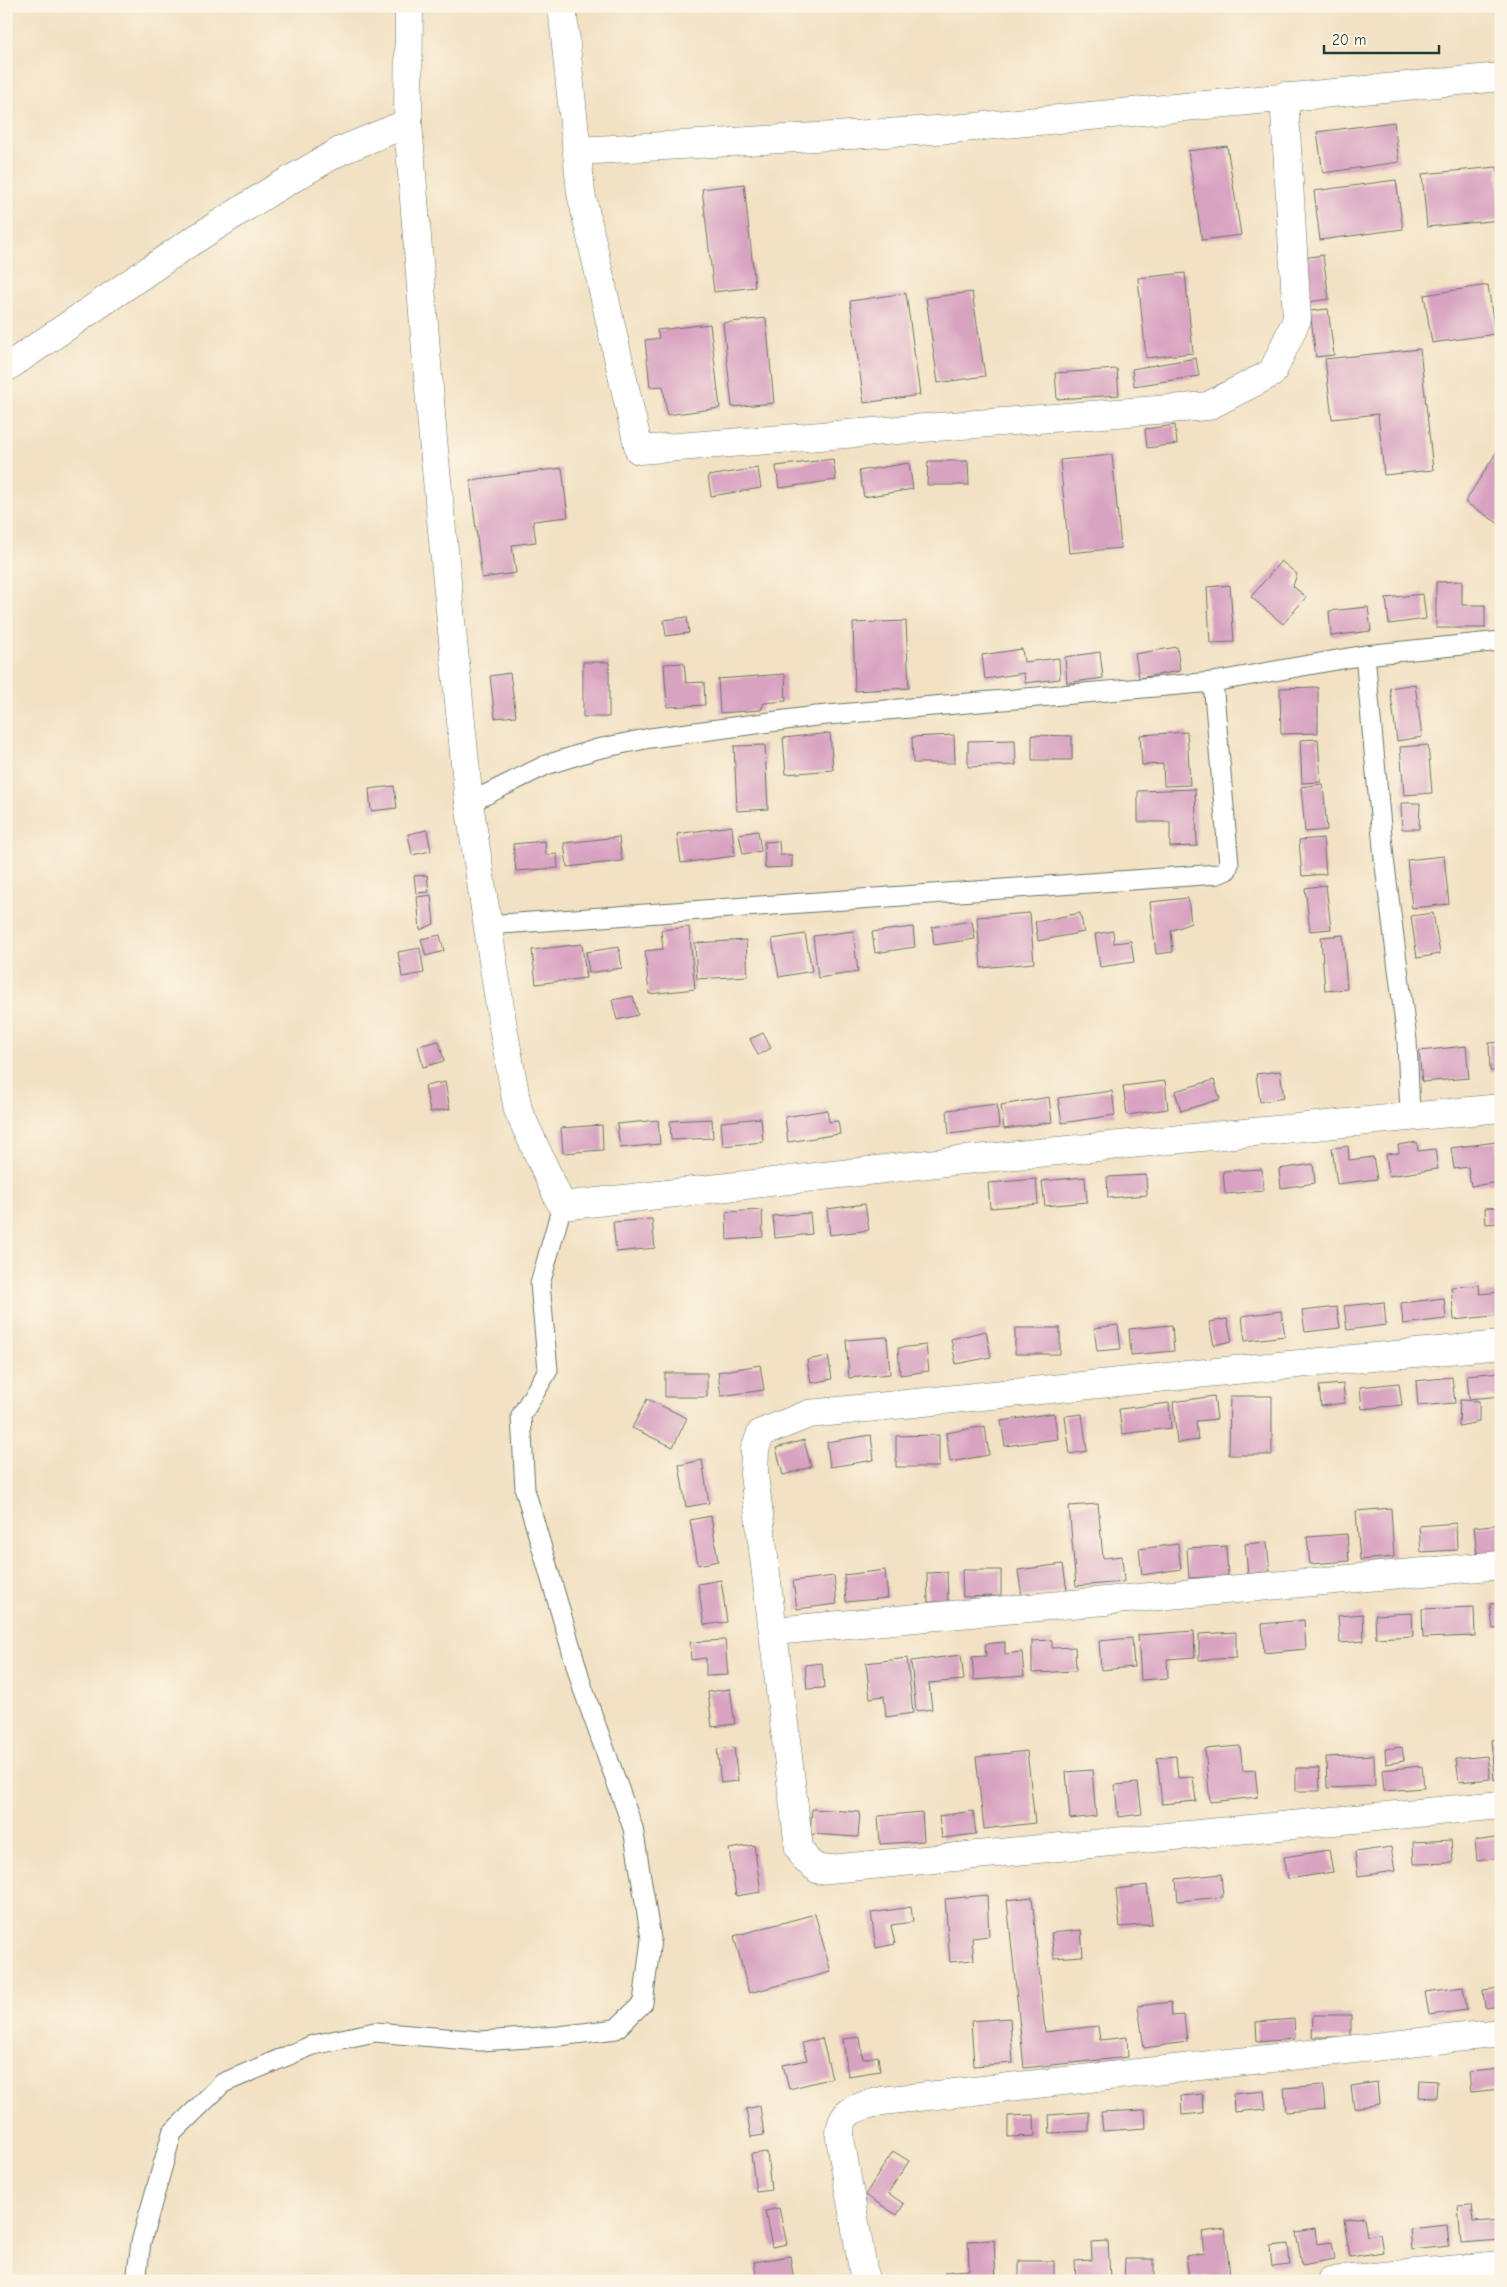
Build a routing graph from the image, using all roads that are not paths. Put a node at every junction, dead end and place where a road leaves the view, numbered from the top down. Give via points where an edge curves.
1 (409, 6) edge
2 (562, 6) edge
3 (1501, 77) edge
4 (1284, 96) junction
5 (408, 123) junction
6 (578, 151) junction
7 (6, 368) edge
8 (1501, 641) edge
9 (1365, 655) junction
10 (1213, 682) junction
11 (469, 803) junction
12 (487, 925) junction
13 (1501, 1108) edge
14 (1410, 1115) junction
15 (562, 1206) junction
16 (1501, 1345) edge
17 (1501, 1565) edge
18 (774, 1632) junction
19 (1501, 1805) edge
20 (1501, 2033) edge
21 (1501, 2265) edge
22 (136, 2281) edge
23 (865, 2281) edge
24 (1331, 2281) edge

1 - 5 street
2 - 6 street
3 - 4 street
4 - 6 street via 953,129
4 - 6 street via 1297,319 1272,373 1208,406 639,450 581,194
5 - 7 street via 340,151 271,191 175,252
5 - 11 street via 433,439
8 - 9 lane
9 - 10 lane
9 - 14 lane via 1384,858 1407,1040
10 - 11 lane via 816,716 650,738 597,749 546,765
10 - 12 lane via 1229,864 1227,870 1218,874
11 - 12 street
12 - 15 street via 518,1110
13 - 14 street
14 - 15 street via 954,1160
15 - 22 lane via 540,1284 548,1370 521,1416 525,1490 583,1689 633,1828 651,1939 643,2002 616,2029 480,2040 375,2032 313,2045 223,2083 172,2133 140,2242
16 - 18 street via 809,1414 783,1422 761,1432 755,1449 754,1474
17 - 18 street
18 - 19 street via 799,1848 806,1860 819,1870
20 - 23 street via 882,2101 852,2110 843,2116 840,2138
21 - 24 street

